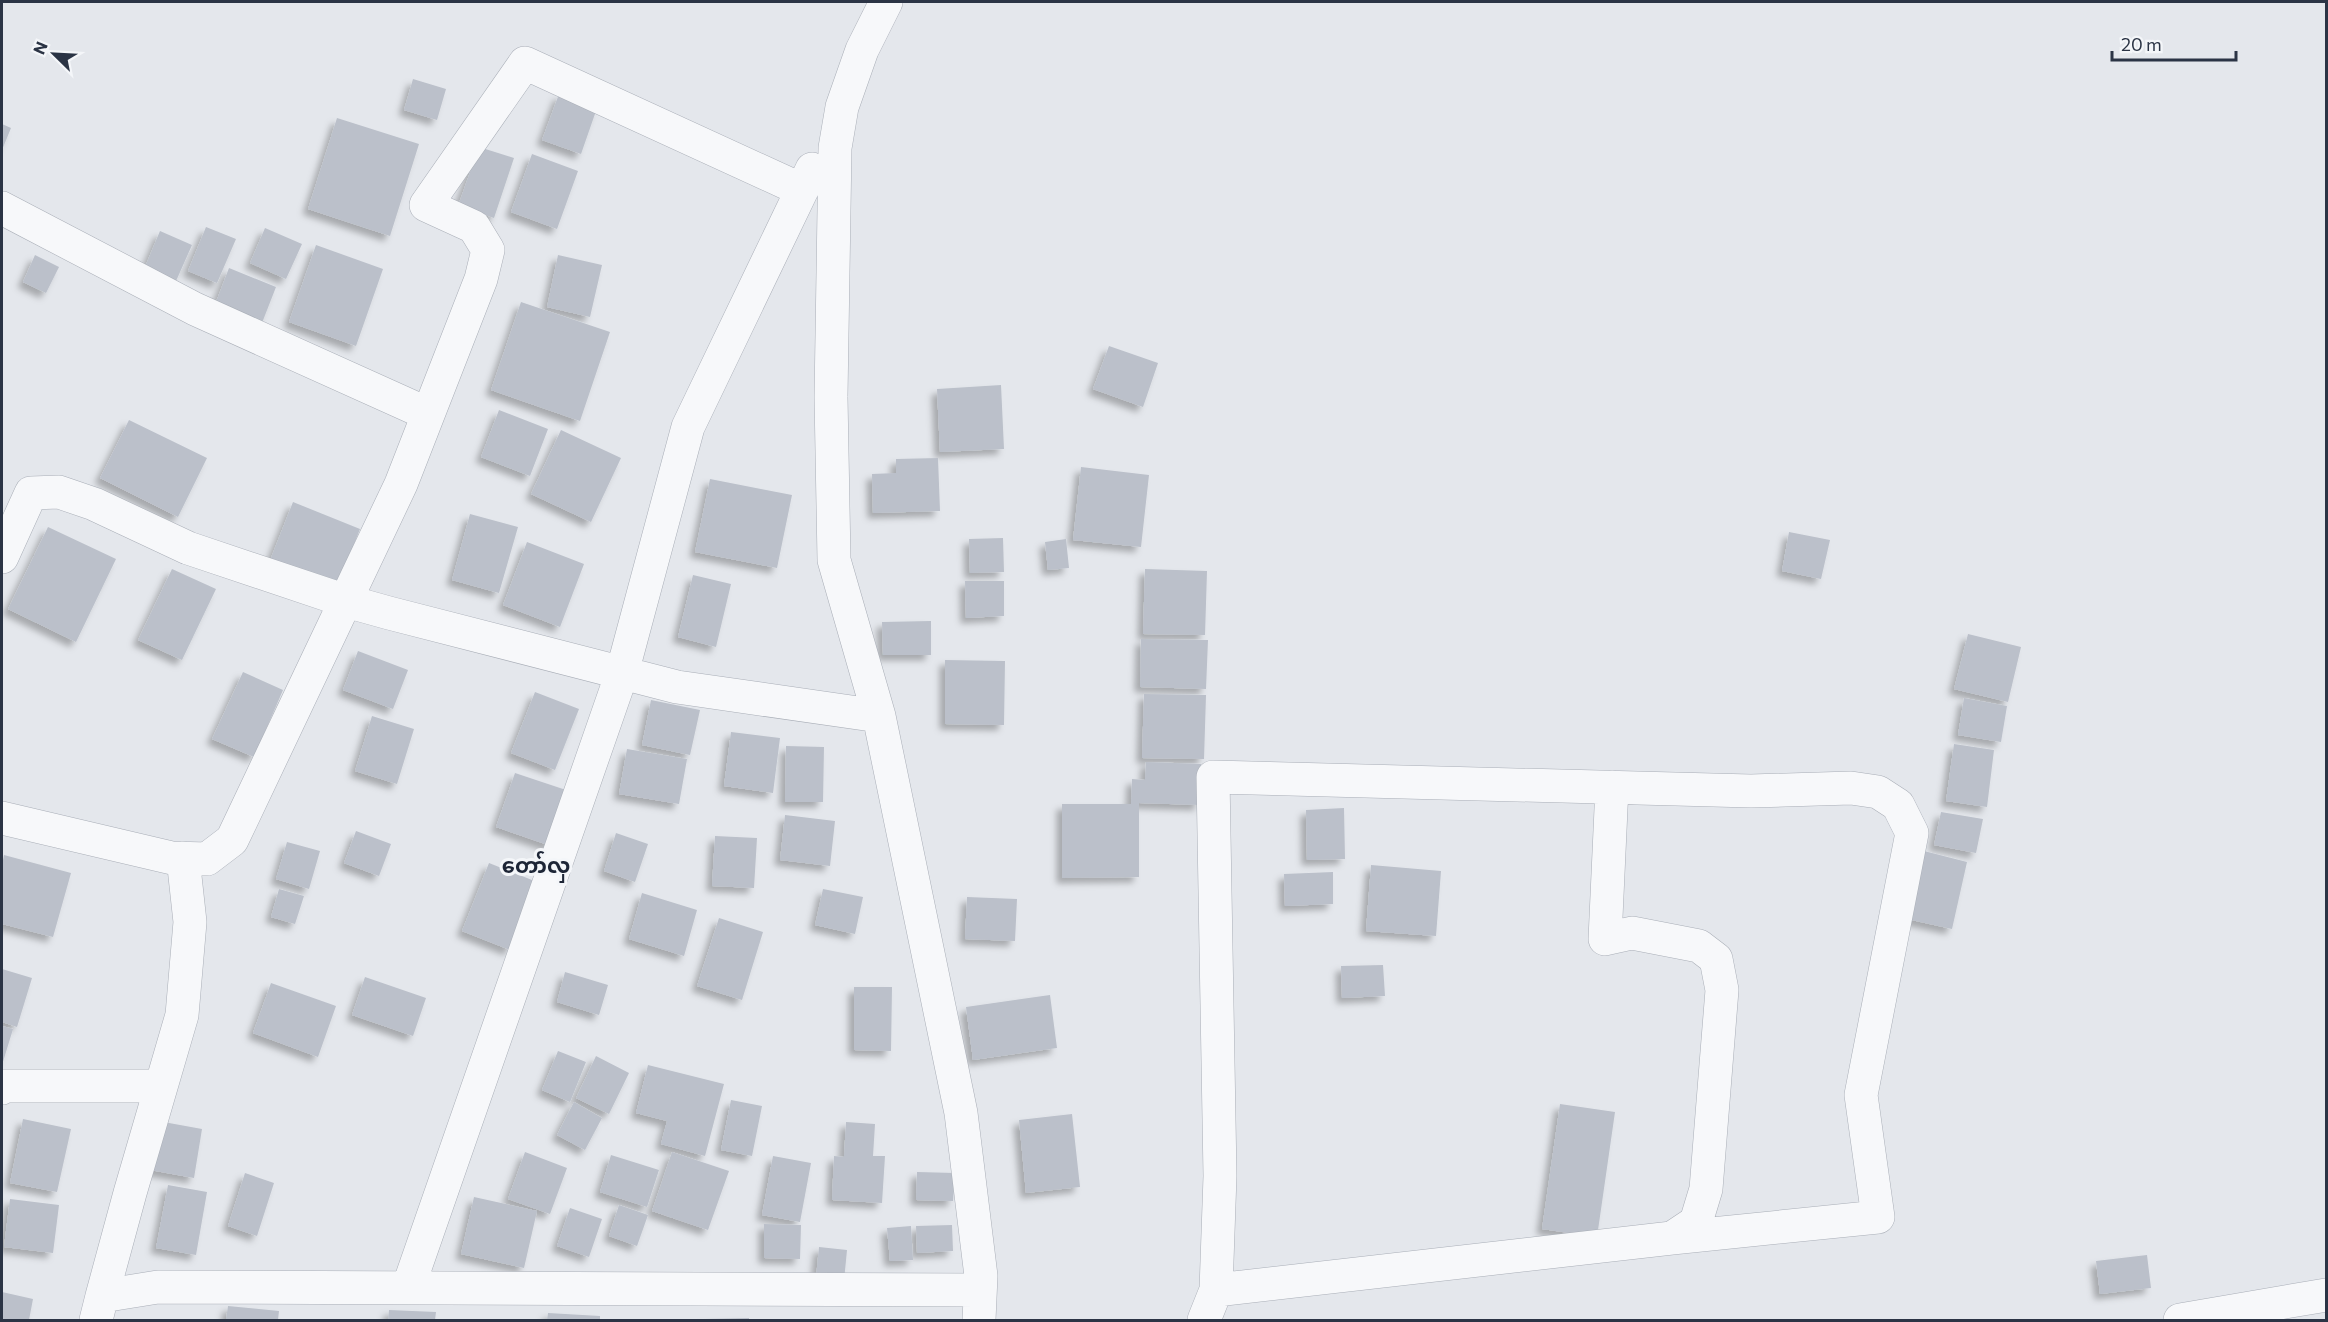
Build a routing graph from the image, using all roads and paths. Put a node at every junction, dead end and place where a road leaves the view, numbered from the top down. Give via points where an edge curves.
1 (886, 2) edge
2 (842, 107) junction
3 (802, 189) junction
4 (2, 208) edge
5 (428, 414) junction
6 (2, 557) edge
7 (346, 601) junction
8 (622, 673) junction
9 (879, 716) junction
10 (1612, 787) junction
11 (2, 818) edge
12 (183, 858) junction
13 (160, 1086) junction
14 (2, 1088) edge
15 (1672, 1238) junction
16 (408, 1288) junction
17 (1216, 1290) junction
18 (2326, 1295) edge
19 (980, 1305) edge
20 (99, 1308) edge
21 (1204, 1320) edge
22 (2180, 1320) edge

1 - 2 street via 862,50
2 - 3 street
2 - 9 street via 835,148 831,397 834,560
3 - 5 street via 525,63 426,205 474,227 488,250 481,279
3 - 8 street via 688,427
4 - 5 street via 195,309
5 - 7 street via 401,484
6 - 7 street via 31,493 59,492 188,548
7 - 8 street
7 - 12 street via 232,840 207,859
8 - 9 street via 677,687
8 - 16 street
9 - 19 street via 961,1113 981,1276
10 - 15 street via 1605,939 1632,933 1699,946 1716,959 1722,990 1706,1189 1696,1222
10 - 15 street via 1878,792 1898,805 1912,832 1861,1095 1878,1217
10 - 17 street via 1213,777 1220,1176
11 - 12 street
12 - 13 street via 190,922 182,1015
13 - 14 street
13 - 20 street
15 - 17 street
16 - 19 street
16 - 20 street via 158,1287
17 - 21 street
18 - 22 street

